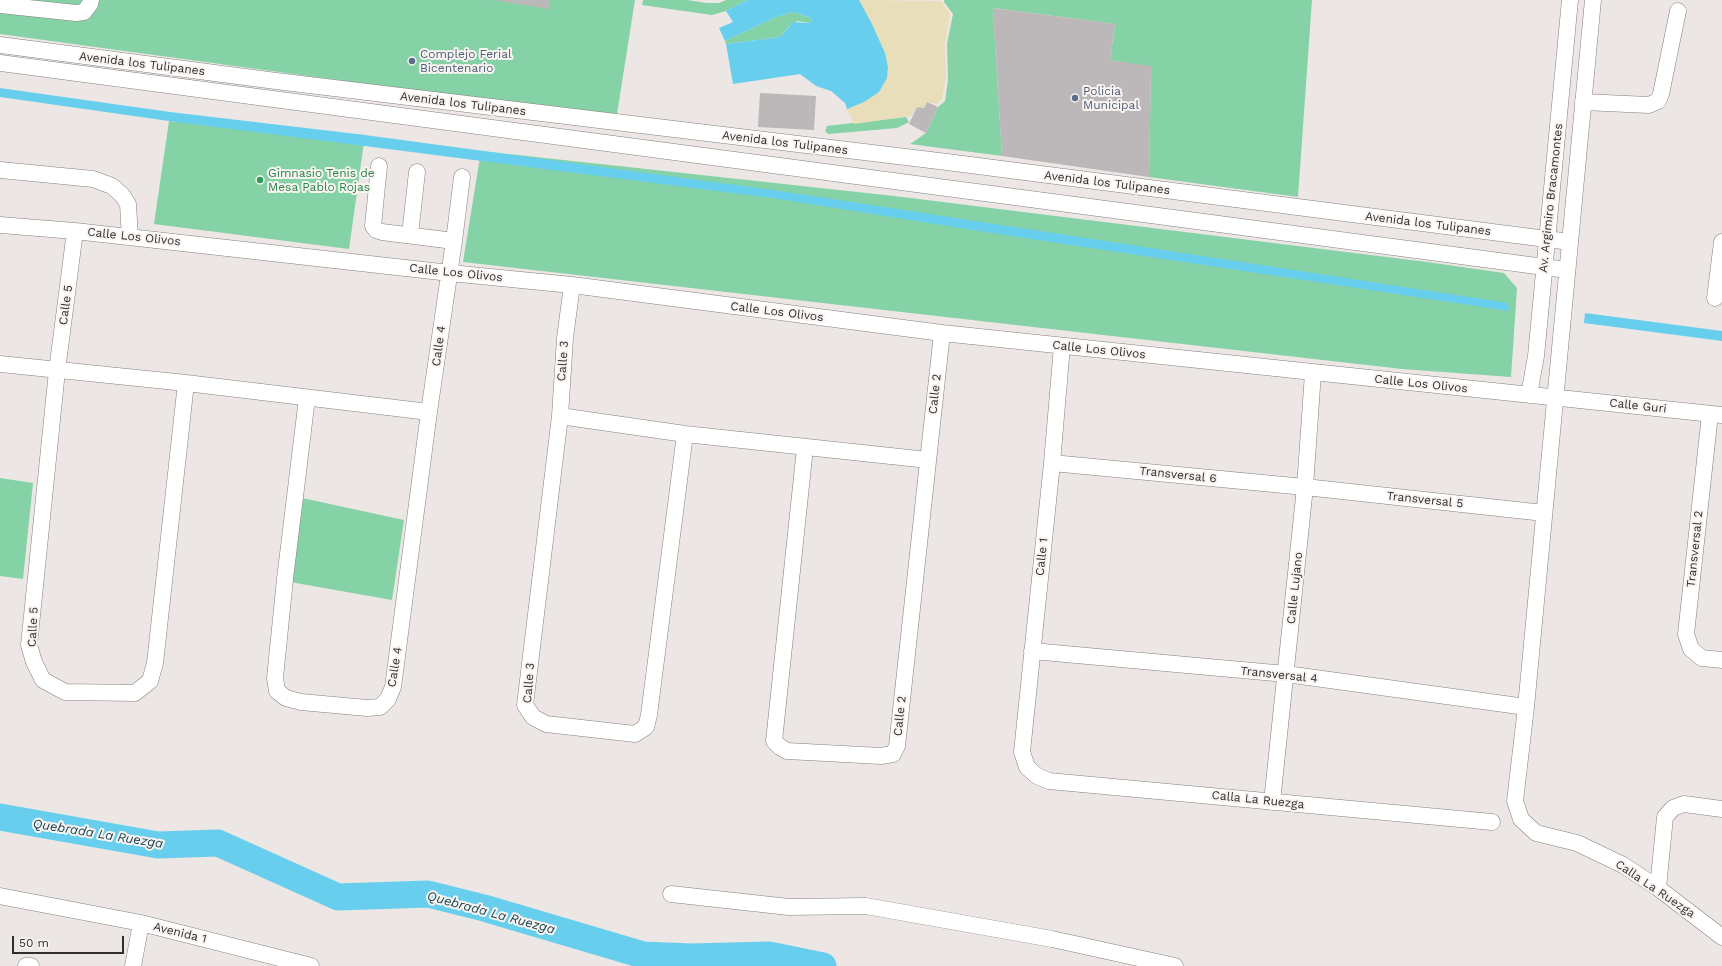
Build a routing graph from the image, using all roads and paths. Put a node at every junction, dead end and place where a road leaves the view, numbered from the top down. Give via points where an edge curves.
1 (91, 0) edge
2 (1570, 0) edge
3 (1593, 0) edge
4 (0, 5) edge
5 (1678, 11) dead end
6 (0, 45) edge
7 (0, 63) edge
8 (153, 65) junction
9 (150, 83) junction
10 (1583, 102) junction
11 (379, 166) dead end
12 (0, 170) edge
13 (417, 172) dead end
14 (1038, 174) junction
15 (462, 177) dead end
16 (1034, 199) junction
17 (0, 225) edge
18 (75, 231) junction
19 (410, 235) junction
20 (130, 237) junction
21 (1547, 239) junction
22 (454, 241) junction
23 (1570, 242) junction
24 (1722, 242) edge
25 (1544, 267) junction
26 (1567, 270) junction
27 (450, 273) junction
28 (572, 285) junction
29 (1715, 298) dead end
30 (942, 333) junction
31 (1062, 346) junction
32 (0, 364) edge
33 (57, 371) junction
34 (1313, 373) junction
35 (186, 383) junction
36 (1529, 395) junction
37 (307, 398) junction
38 (1555, 398) junction
39 (429, 412) junction
40 (1716, 414) edge
41 (560, 416) junction
42 (684, 434) junction
43 (805, 448) junction
44 (928, 460) junction
45 (1052, 463) junction
46 (1305, 487) junction
47 (1544, 513) junction
48 (1032, 651) junction
49 (1722, 660) edge
50 (1286, 674) junction
51 (1526, 707) junction
52 (1027, 767) joint
53 (1272, 802) junction
54 (1722, 809) edge
55 (1492, 822) dead end
56 (1658, 888) junction
57 (671, 894) dead end
58 (0, 896) edge
59 (141, 923) junction
60 (1722, 937) edge
61 (26, 966) edge
62 (31, 966) edge
63 (133, 966) edge
64 (311, 966) edge
65 (1175, 966) edge

1 - 4 street via 84,12 76,13
2 - 21 street, Av. Argimiro Bracamontes
3 - 10 street
5 - 10 street via 1658,102 1649,105
6 - 8 street, Avenida los Tulipanes
7 - 9 street, Avenida los Tulipanes
8 - 9 street
8 - 14 street, Avenida los Tulipanes
9 - 16 street, Avenida los Tulipanes
10 - 23 street
11 - 19 street via 373,226 382,232
12 - 20 street via 93,179 112,186 128,204
13 - 19 street
14 - 16 street
14 - 21 street, Avenida los Tulipanes
15 - 22 street, Calle 4
16 - 25 street, Avenida los Tulipanes
17 - 18 street, Calle Los Olivos
18 - 20 street, Calle Los Olivos
18 - 33 street, Calle 5
19 - 22 street
20 - 27 street, Calle Los Olivos
21 - 23 street, Avenida los Tulipanes
21 - 25 street, Av. Argimiro Bracamontes
22 - 27 street, Calle 4
23 - 26 street
24 - 29 street
25 - 26 street, Avenida los Tulipanes
25 - 36 street, Av. Argimiro Bracamontes via 1536,356
26 - 38 street
27 - 28 street, Calle Los Olivos
27 - 39 street, Calle 4
28 - 30 street, Calle Los Olivos
28 - 41 street, Calle 3 via 565,338
30 - 31 street, Calle Los Olivos
30 - 44 street, Calle 2
31 - 34 street, Calle Los Olivos
31 - 45 street, Calle 1
32 - 33 street
33 - 35 street
33 - 35 street, Calle 5 via 29,645 42,680 65,692 135,693 150,681 156,663
34 - 36 street, Calle Los Olivos
34 - 46 street, Calle Lujano
35 - 37 street
36 - 38 street, Calle Los Olivos
37 - 39 street
37 - 39 street, Calle 4 via 275,678 277,691 286,698 301,702 367,708 380,707 388,699 393,687
38 - 40 street, Calle Guri
38 - 47 street
40 - 49 street, Transversal 2 via 1686,634 1692,649 1702,658
41 - 42 street
41 - 42 street, Calle 3 via 525,705 533,717 546,724 635,734 646,727
42 - 43 street
43 - 44 street
43 - 44 street, Calle 2 via 774,741 787,751 881,756 892,754 897,746
45 - 46 street, Transversal 6
45 - 48 street, Calle 1
46 - 47 street, Transversal 5
46 - 50 street, Calle Lujano
47 - 51 street
48 - 50 street, Transversal 4
48 - 52 street, Calle 1 via 1022,752
50 - 51 street, Transversal 4
50 - 53 street, Calle Lujano
51 - 56 street, Calla La Ruezga via 1515,801 1521,819 1536,833 1577,843 1623,865
52 - 53 street, Calla La Ruezga via 1037,776 1049,781
53 - 55 street, Calla La Ruezga
54 - 56 street via 1684,804 1673,808 1665,817
56 - 60 street, Calla La Ruezga
57 - 65 street via 789,907 866,906 1052,939
58 - 59 street, Avenida 1
59 - 63 street
59 - 64 street, Avenida 1
61 - 62 street

